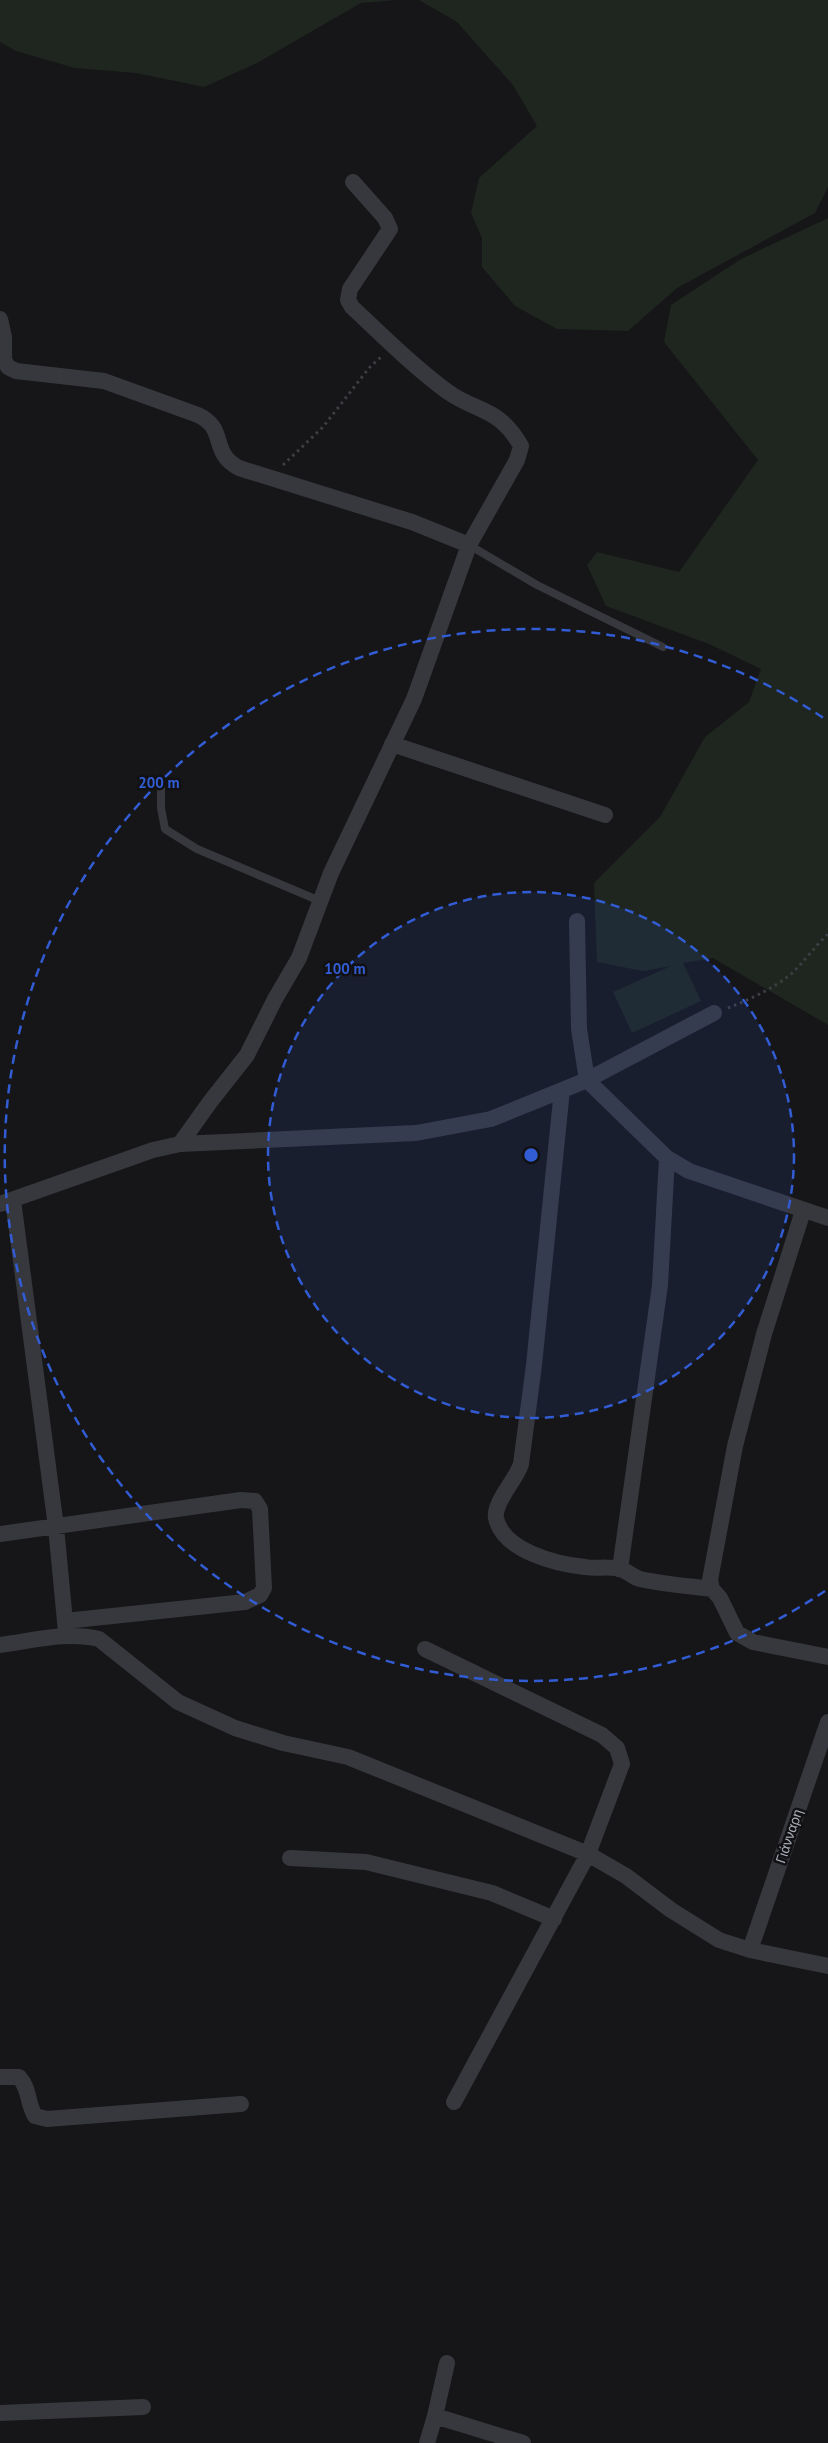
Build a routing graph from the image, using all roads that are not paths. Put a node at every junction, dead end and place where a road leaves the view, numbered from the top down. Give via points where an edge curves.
1 (353, 182) dead end
2 (0, 319) edge
3 (469, 546) junction
4 (663, 647) dead end
5 (392, 744) junction
6 (161, 786) dead end
7 (605, 815) dead end
8 (320, 901) junction
9 (577, 922) dead end
10 (714, 1013) road end
11 (587, 1080) junction
12 (562, 1090) junction
13 (180, 1144) junction
14 (667, 1158) junction
15 (7, 1202) edge
16 (803, 1211) junction
17 (828, 1218) edge
18 (56, 1527) junction
19 (0, 1534) edge
20 (620, 1569) junction
21 (712, 1589) junction
22 (66, 1628) junction
23 (0, 1645) edge
24 (425, 1649) dead end
25 (828, 1657) edge
26 (828, 1722) edge
27 (588, 1854) junction
28 (290, 1858) dead end
29 (554, 1919) junction
30 (750, 1950) junction
31 (828, 1966) edge
32 (0, 2077) edge
33 (454, 2102) dead end
34 (242, 2104) dead end
35 (447, 2363) dead end
36 (143, 2407) dead end
37 (0, 2413) edge
38 (435, 2416) junction
39 (427, 2443) edge
40 (523, 2443) edge

1 - 3 street via 390,229 350,289 348,300 352,307 449,393 487,410 511,429 521,446 517,460
2 - 3 street via 4,360 16,371 104,381 198,416 215,428 228,462 412,522
3 - 4 lane via 537,585
3 - 5 street via 414,698
5 - 7 street
5 - 8 street
6 - 8 lane via 165,828 197,849
8 - 13 street via 299,958 247,1055
9 - 11 street via 579,1029
10 - 11 street
11 - 12 street
11 - 14 street
12 - 13 street via 491,1119 416,1133
12 - 20 street via 521,1464 517,1476 499,1500 495,1516 500,1528 516,1545 539,1558 585,1567
13 - 15 street via 153,1150
14 - 16 street via 689,1171
14 - 20 street via 660,1285
15 - 18 street
16 - 17 street
16 - 21 street via 764,1334 735,1446 710,1580
18 - 19 street
18 - 22 street
18 - 22 street via 240,1500 255,1501 260,1509 264,1588 260,1595 245,1602
20 - 21 street via 637,1578
21 - 25 street via 743,1638
22 - 23 street
22 - 27 street via 99,1639 178,1702 234,1728 348,1757
24 - 27 street via 602,1735 617,1748 622,1764
26 - 30 street, Γιάνναρη
27 - 29 street
27 - 30 street via 719,1940
28 - 29 street via 366,1862 492,1894
29 - 33 street
30 - 31 street
32 - 34 street via 19,2077 26,2085 30,2108 35,2116 47,2119
35 - 38 street
36 - 37 street
38 - 39 street
38 - 40 street

